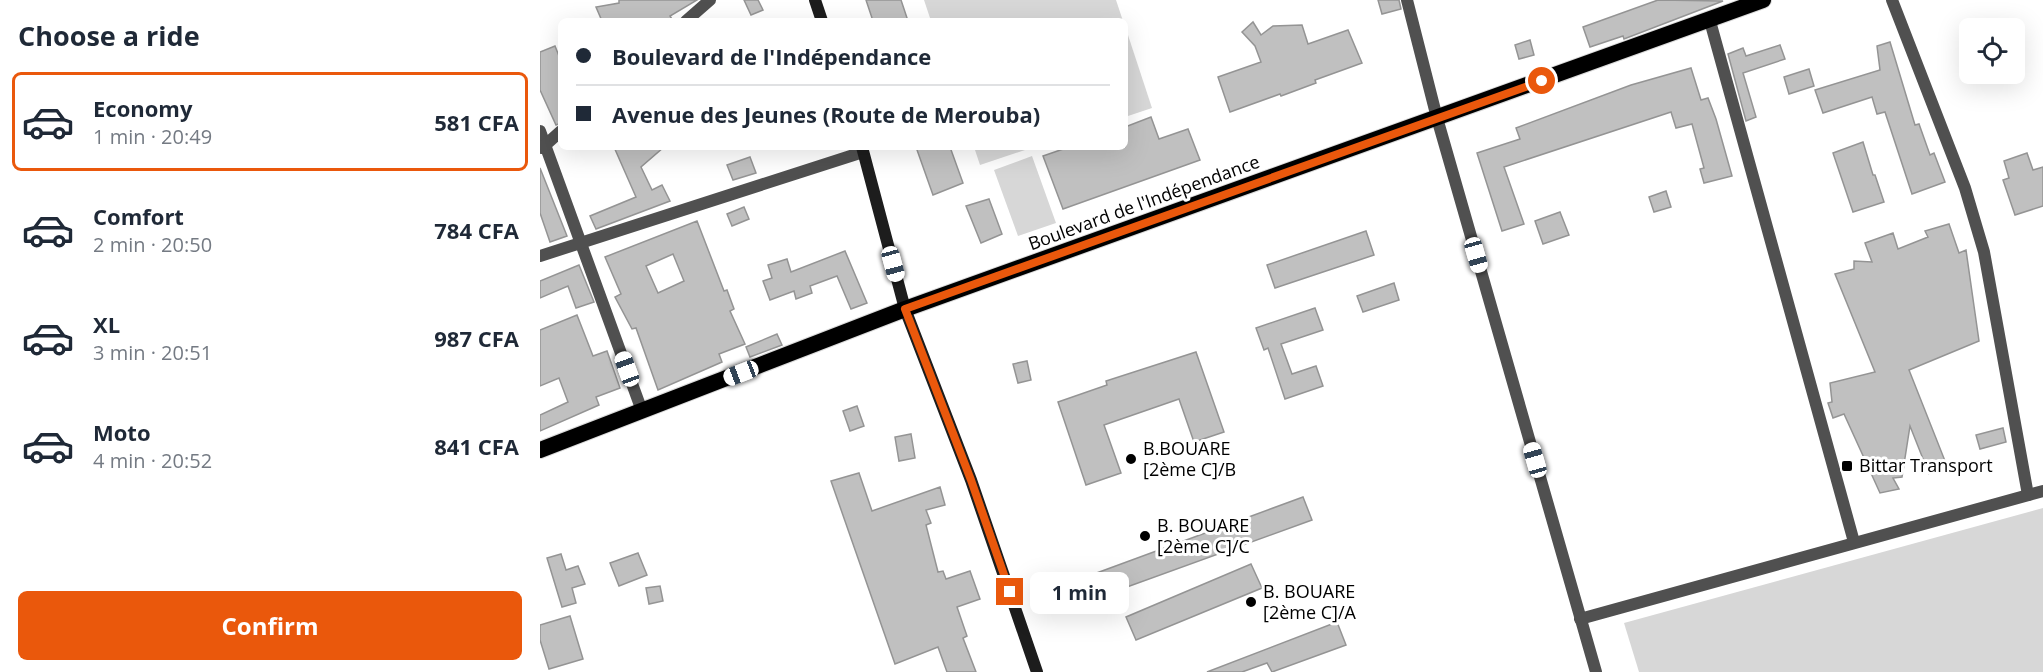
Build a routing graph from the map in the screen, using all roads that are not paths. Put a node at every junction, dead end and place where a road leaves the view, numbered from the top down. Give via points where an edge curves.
1 (710, 0) edge
2 (815, 0) edge
3 (1407, 0) edge
4 (1892, 0) edge
5 (1756, 1) edge
6 (689, 18) edge
7 (821, 18) edge
8 (1710, 21) junction
9 (1437, 118) junction
10 (540, 131) edge
11 (558, 134) edge
12 (543, 147) edge
13 (862, 150) edge
14 (582, 243) junction
15 (540, 256) edge
16 (905, 309) junction
17 (642, 411) junction
18 (540, 450) edge
19 (2043, 491) edge
20 (2028, 495) junction
21 (1854, 542) junction
22 (1580, 619) junction
23 (1037, 672) edge
24 (1596, 672) edge

1 - 6 street
2 - 7 main road
3 - 9 street
4 - 20 street via 1965,188 1984,252
5 - 8 highway, Boulevard de l'Indépendance
8 - 9 highway, Boulevard de l'Indépendance
8 - 21 street
9 - 16 highway, Boulevard de l'Indépendance
9 - 22 street
10 - 12 street
11 - 12 street
12 - 14 street
13 - 14 street
13 - 16 main road
14 - 15 street
14 - 17 street
16 - 17 highway, Boulevard de l'Indépendance
16 - 23 main road via 971,480
17 - 18 highway, Boulevard de l'Indépendance
19 - 20 street
20 - 21 street
21 - 22 street
22 - 24 street

